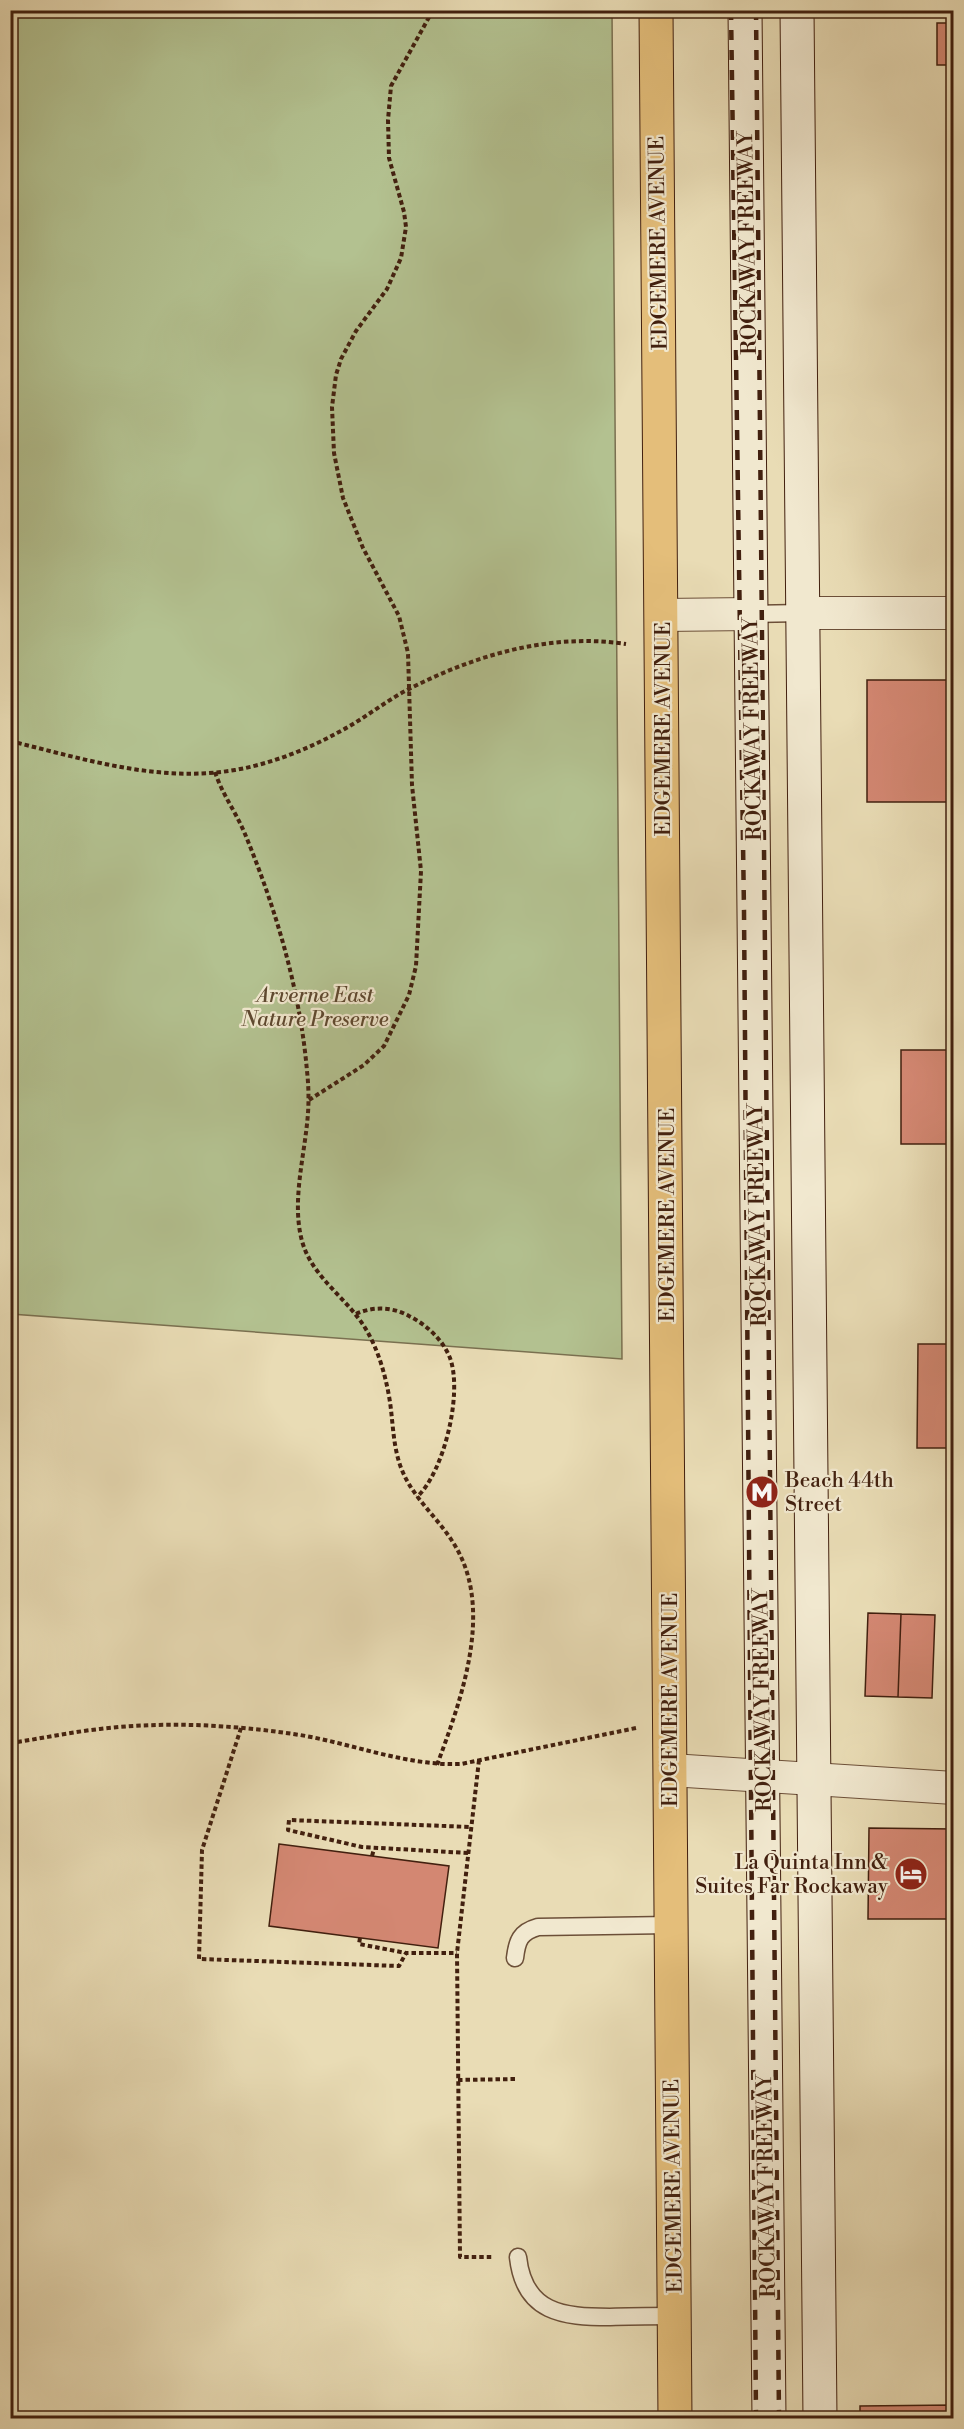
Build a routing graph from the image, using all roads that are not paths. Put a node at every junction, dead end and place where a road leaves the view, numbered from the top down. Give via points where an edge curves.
1 (656, 10) edge
2 (745, 10) edge
3 (797, 10) edge
4 (803, 613) junction
5 (954, 613) edge
6 (751, 614) junction
7 (662, 615) junction
8 (671, 1770) junction
9 (763, 1776) junction
10 (813, 1780) junction
11 (954, 1788) edge
12 (670, 1925) junction
13 (515, 1958) dead end
14 (519, 2258) road end
15 (674, 2316) junction
16 (675, 2418) edge
17 (769, 2418) edge
18 (820, 2418) edge

1 - 7 main road, EDGEMERE AVENUE
2 - 6 street, ROCKAWAY FREEWAY
3 - 4 street
4 - 5 street
4 - 6 lane
4 - 10 street
6 - 7 street
6 - 9 street, ROCKAWAY FREEWAY
7 - 8 main road, EDGEMERE AVENUE
8 - 9 street
8 - 12 main road, EDGEMERE AVENUE
9 - 10 street
9 - 17 street, ROCKAWAY FREEWAY
10 - 11 street
10 - 18 street
12 - 13 lane via 538,1927 522,1934
12 - 15 main road, EDGEMERE AVENUE
14 - 15 lane via 525,2284 538,2301 554,2312 589,2317
15 - 16 main road, EDGEMERE AVENUE

